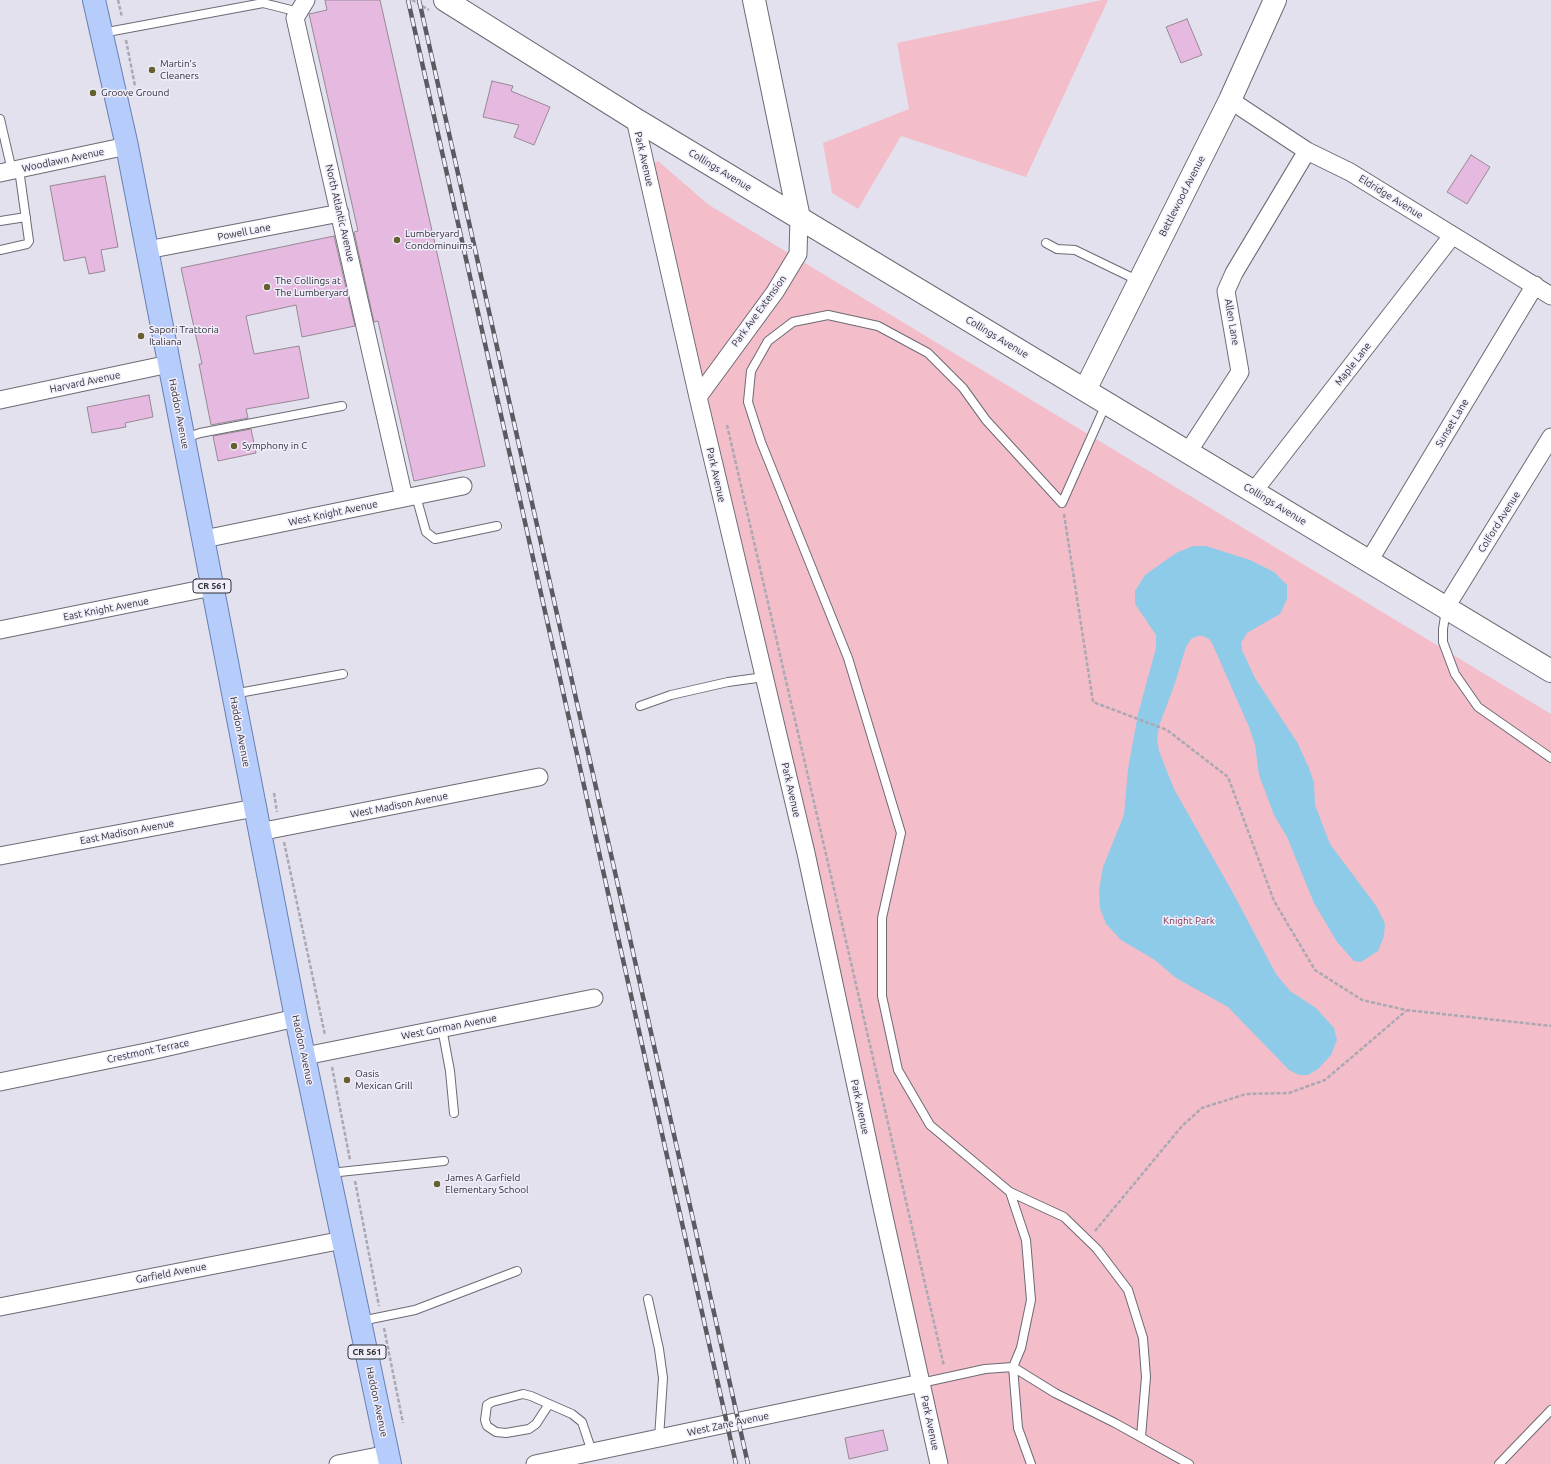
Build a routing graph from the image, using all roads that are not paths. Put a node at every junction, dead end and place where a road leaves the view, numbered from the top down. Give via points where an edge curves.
1 (94, 0) edge
2 (446, 0) edge
3 (754, 0) edge
4 (1275, 0) edge
5 (262, 1) edge
6 (302, 6) edge
7 (101, 33) junction
8 (1230, 100) junction
9 (635, 118) junction
10 (0, 119) edge
11 (127, 146) junction
12 (1307, 151) junction
13 (10, 171) edge
14 (340, 213) junction
15 (26, 217) junction
16 (799, 218) junction
17 (0, 221) edge
18 (1452, 236) junction
19 (1046, 243) dead end
20 (0, 250) edge
21 (147, 250) junction
22 (1139, 281) junction
23 (1535, 285) junction
24 (1551, 296) edge
25 (169, 364) junction
26 (1085, 390) junction
27 (698, 397) junction
28 (0, 400) edge
29 (1106, 402) junction
30 (342, 406) dead end
31 (1551, 437) edge
32 (184, 438) junction
33 (1188, 452) junction
34 (463, 486) dead end
35 (1254, 491) junction
36 (410, 497) junction
37 (497, 526) dead end
38 (204, 539) junction
39 (1369, 561) junction
40 (212, 587) junction
41 (1446, 607) junction
42 (0, 630) edge
43 (1551, 670) edge
44 (343, 674) dead end
45 (764, 677) junction
46 (233, 694) junction
47 (640, 706) dead end
48 (1551, 758) edge
49 (539, 777) dead end
50 (255, 808) junction
51 (259, 832) junction
52 (0, 856) edge
53 (594, 998) dead end
54 (296, 1018) junction
55 (442, 1028) junction
56 (305, 1056) junction
57 (0, 1082) edge
58 (454, 1113) dead end
59 (444, 1161) dead end
60 (329, 1173) junction
61 (1010, 1192) junction
62 (343, 1240) junction
63 (517, 1271) dead end
64 (648, 1299) dead end
65 (0, 1307) edge
66 (360, 1321) junction
67 (1013, 1368) junction
68 (921, 1383) junction
69 (549, 1404) junction
70 (1551, 1410) edge
71 (1140, 1437) junction
72 (659, 1438) junction
73 (594, 1458) edge
74 (389, 1459) edge
75 (338, 1464) edge
76 (535, 1464) edge
77 (939, 1464) edge
78 (1031, 1464) edge
79 (1189, 1464) edge
80 (1499, 1464) edge

1 - 7 main road, Haddon Avenue / CR 561
2 - 9 main road, Collings Avenue
3 - 16 main road
4 - 8 main road, Bettlewood Avenue
5 - 6 lane
5 - 7 lane
6 - 14 street, North Atlantic Avenue via 295,18
7 - 11 main road, Haddon Avenue / CR 561
8 - 12 street, Eldridge Avenue
8 - 22 main road, Bettlewood Avenue
9 - 16 main road, Collings Avenue
9 - 27 street, Park Avenue
10 - 13 lane
11 - 13 street, Woodlawn Avenue
11 - 21 main road, Haddon Avenue / CR 561
12 - 18 street, Eldridge Avenue via 1350,172
12 - 33 street, Allen Lane via 1234,273 1226,291 1240,372
13 - 15 lane
14 - 21 street, Powell Lane
14 - 36 street, North Atlantic Avenue
15 - 17 lane
15 - 20 lane via 29,241 27,244
16 - 26 main road, Collings Avenue
16 - 27 street, Park Ave Extension via 798,254 775,292
18 - 23 street, Eldridge Avenue
18 - 35 street, Maple Lane
19 - 22 lane via 1057,249 1075,250
21 - 25 main road, Haddon Avenue / CR 561
22 - 26 main road, Bettlewood Avenue
23 - 24 street, Eldridge Avenue
23 - 39 street, Sunset Lane
25 - 28 street, Harvard Avenue
25 - 32 main road, Haddon Avenue / CR 561
26 - 29 main road, Collings Avenue
27 - 45 street, Park Avenue
29 - 33 main road, Collings Avenue
29 - 61 lane via 1062,503 986,420 963,388 928,353 878,326 828,315 793,322 768,341 751,371 748,402 761,442 848,658 901,833 882,918 882,996 898,1070 930,1125
30 - 32 lane
31 - 41 street, Colford Avenue
32 - 38 main road, Haddon Avenue / CR 561
33 - 35 main road, Collings Avenue
34 - 36 street, West Knight Avenue
35 - 39 main road, Collings Avenue
36 - 37 lane via 426,532 436,539
36 - 38 street, West Knight Avenue
38 - 40 main road, Haddon Avenue / CR 561
39 - 41 main road, Collings Avenue
40 - 42 street, East Knight Avenue
40 - 46 main road, Haddon Avenue / CR 561
41 - 43 main road, Collings Avenue
41 - 48 lane via 1442,629 1443,642 1455,674 1478,707
44 - 46 lane
45 - 47 lane via 670,695
45 - 68 street, Park Avenue via 806,853
46 - 50 main road, Haddon Avenue / CR 561
49 - 51 street, West Madison Avenue
50 - 51 main road, Haddon Avenue / CR 561
50 - 52 street, East Madison Avenue
51 - 54 main road, Haddon Avenue / CR 561
53 - 55 street, West Gorman Avenue
54 - 56 main road, Haddon Avenue / CR 561
54 - 57 street, Crestmont Terrace
55 - 56 street, West Gorman Avenue
55 - 58 lane
56 - 60 main road, Haddon Avenue / CR 561
59 - 60 lane
60 - 62 main road, Haddon Avenue / CR 561
61 - 67 lane via 1026,1240 1031,1300 1021,1348
61 - 71 lane via 1064,1217 1097,1249 1128,1290 1143,1338 1146,1377
62 - 65 street, Garfield Avenue
62 - 66 main road, Haddon Avenue / CR 561
63 - 66 lane via 415,1310
64 - 72 lane via 659,1349 662,1378
66 - 74 main road, Haddon Avenue / CR 561
67 - 68 lane via 985,1369
67 - 71 lane
67 - 78 lane via 1018,1428
68 - 72 street, West Zane Avenue
68 - 77 street, Park Avenue
69 - 69 lane via 523,1394 487,1405 485,1420 487,1426 496,1432 529,1429 536,1424
69 - 73 lane via 572,1414 582,1422
70 - 80 lane
71 - 79 lane
72 - 73 street, West Zane Avenue
73 - 76 street, West Zane Avenue
74 - 75 street

